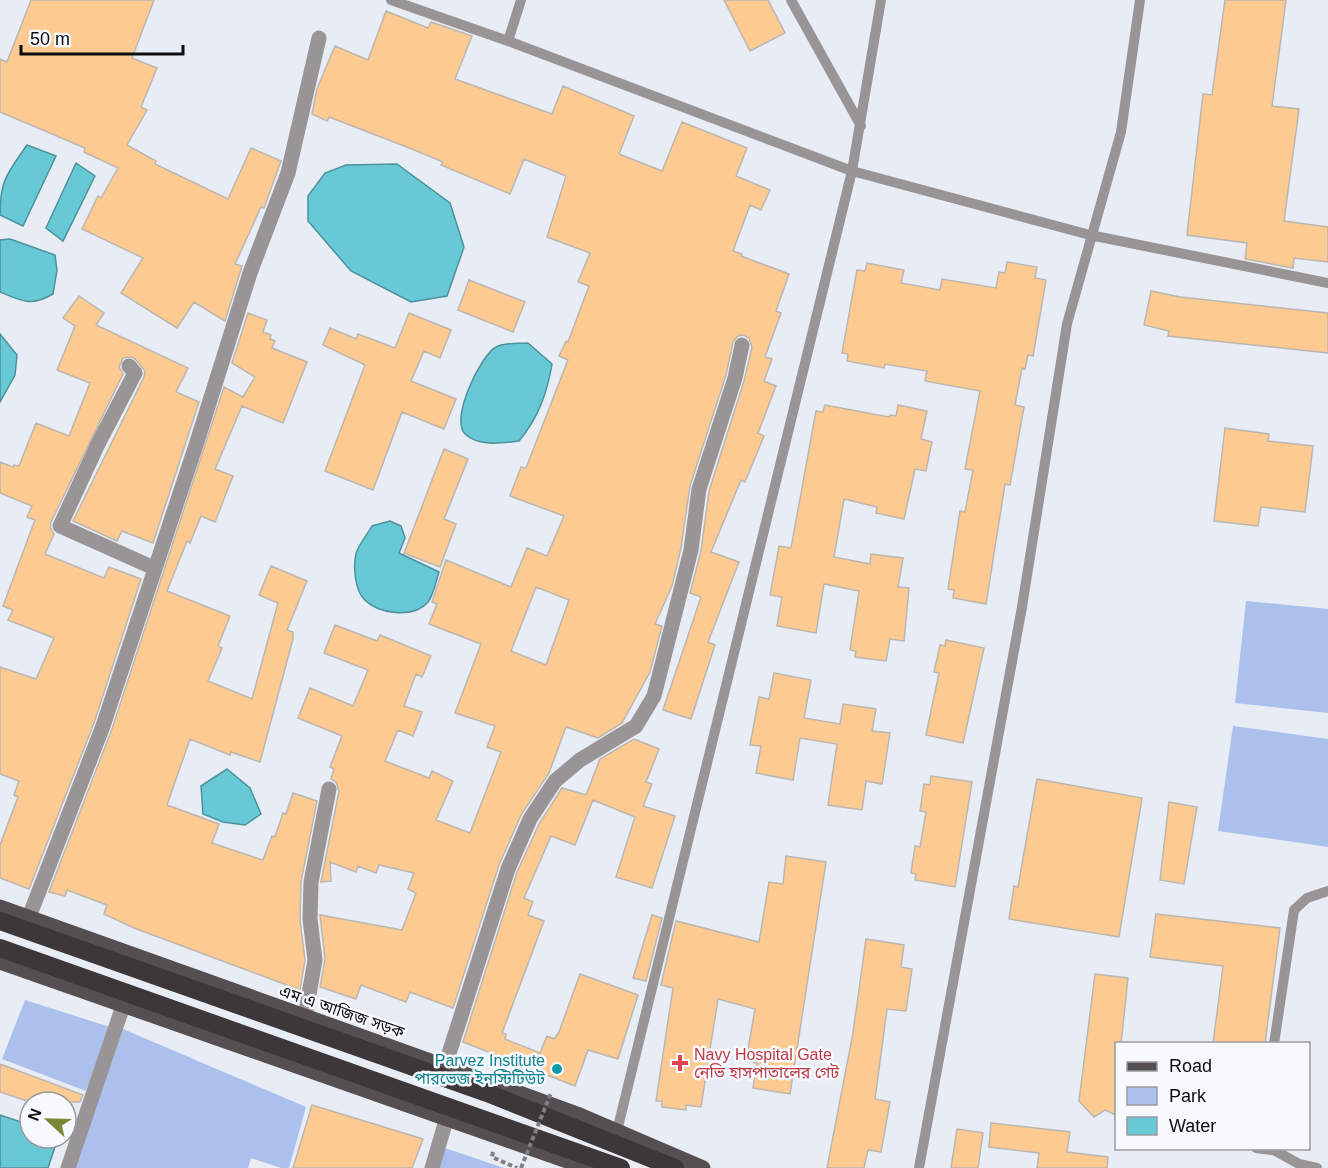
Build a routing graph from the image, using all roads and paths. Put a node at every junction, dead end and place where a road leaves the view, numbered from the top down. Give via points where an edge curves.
1 (391, 0) edge
2 (521, 0) edge
3 (791, 0) edge
4 (881, 0) edge
5 (1140, 0) edge
6 (319, 38) dead end
7 (508, 41) junction
8 (861, 126) junction
9 (852, 171) junction
10 (1090, 235) junction
11 (1328, 283) edge
12 (742, 345) dead end
13 (129, 366) dead end
14 (154, 568) junction
15 (329, 789) dead end
16 (1328, 891) edge
17 (0, 907) edge
18 (29, 917) junction
19 (0, 921) edge
20 (0, 948) edge
21 (0, 962) edge
22 (123, 1006) junction
23 (305, 1017) junction
24 (1274, 1042) edge
25 (446, 1066) junction
26 (551, 1093) dead end
27 (447, 1118) junction
28 (617, 1131) junction
29 (1272, 1150) edge
30 (492, 1157) dead end
31 (68, 1168) edge
32 (432, 1168) edge
33 (519, 1168) edge
34 (588, 1168) edge
35 (621, 1168) edge
36 (675, 1168) edge
37 (703, 1168) edge
38 (919, 1168) edge
39 (1317, 1168) edge

1 - 7 lane
2 - 7 lane
3 - 8 lane
4 - 8 lane
5 - 10 lane via 1121,132
6 - 14 street via 288,173 250,273
7 - 9 lane
8 - 9 lane
9 - 10 lane
9 - 28 lane
10 - 11 lane
10 - 38 lane via 1067,324 1022,607
12 - 25 street via 699,489 691,550 654,696 636,726 563,774 530,819 508,869
13 - 14 street via 135,373 60,526
14 - 18 street via 102,726
15 - 23 street via 311,882 315,960
16 - 24 lane via 1307,898 1294,910
17 - 18 main road, এম এ আজিজ সড়ক
18 - 23 main road, এম এ আজিজ সড়ক
19 - 36 highway via 488,1093
20 - 35 highway
21 - 22 main road
22 - 27 main road
22 - 31 street
23 - 25 main road, এম এ আজিজ সড়ক
25 - 28 main road, এম এ আজিজ সড়ক
26 - 33 path, bridge
27 - 32 street
27 - 34 main road
28 - 37 main road, এম এ আজিজ সড়ক
29 - 39 lane
30 - 33 path

